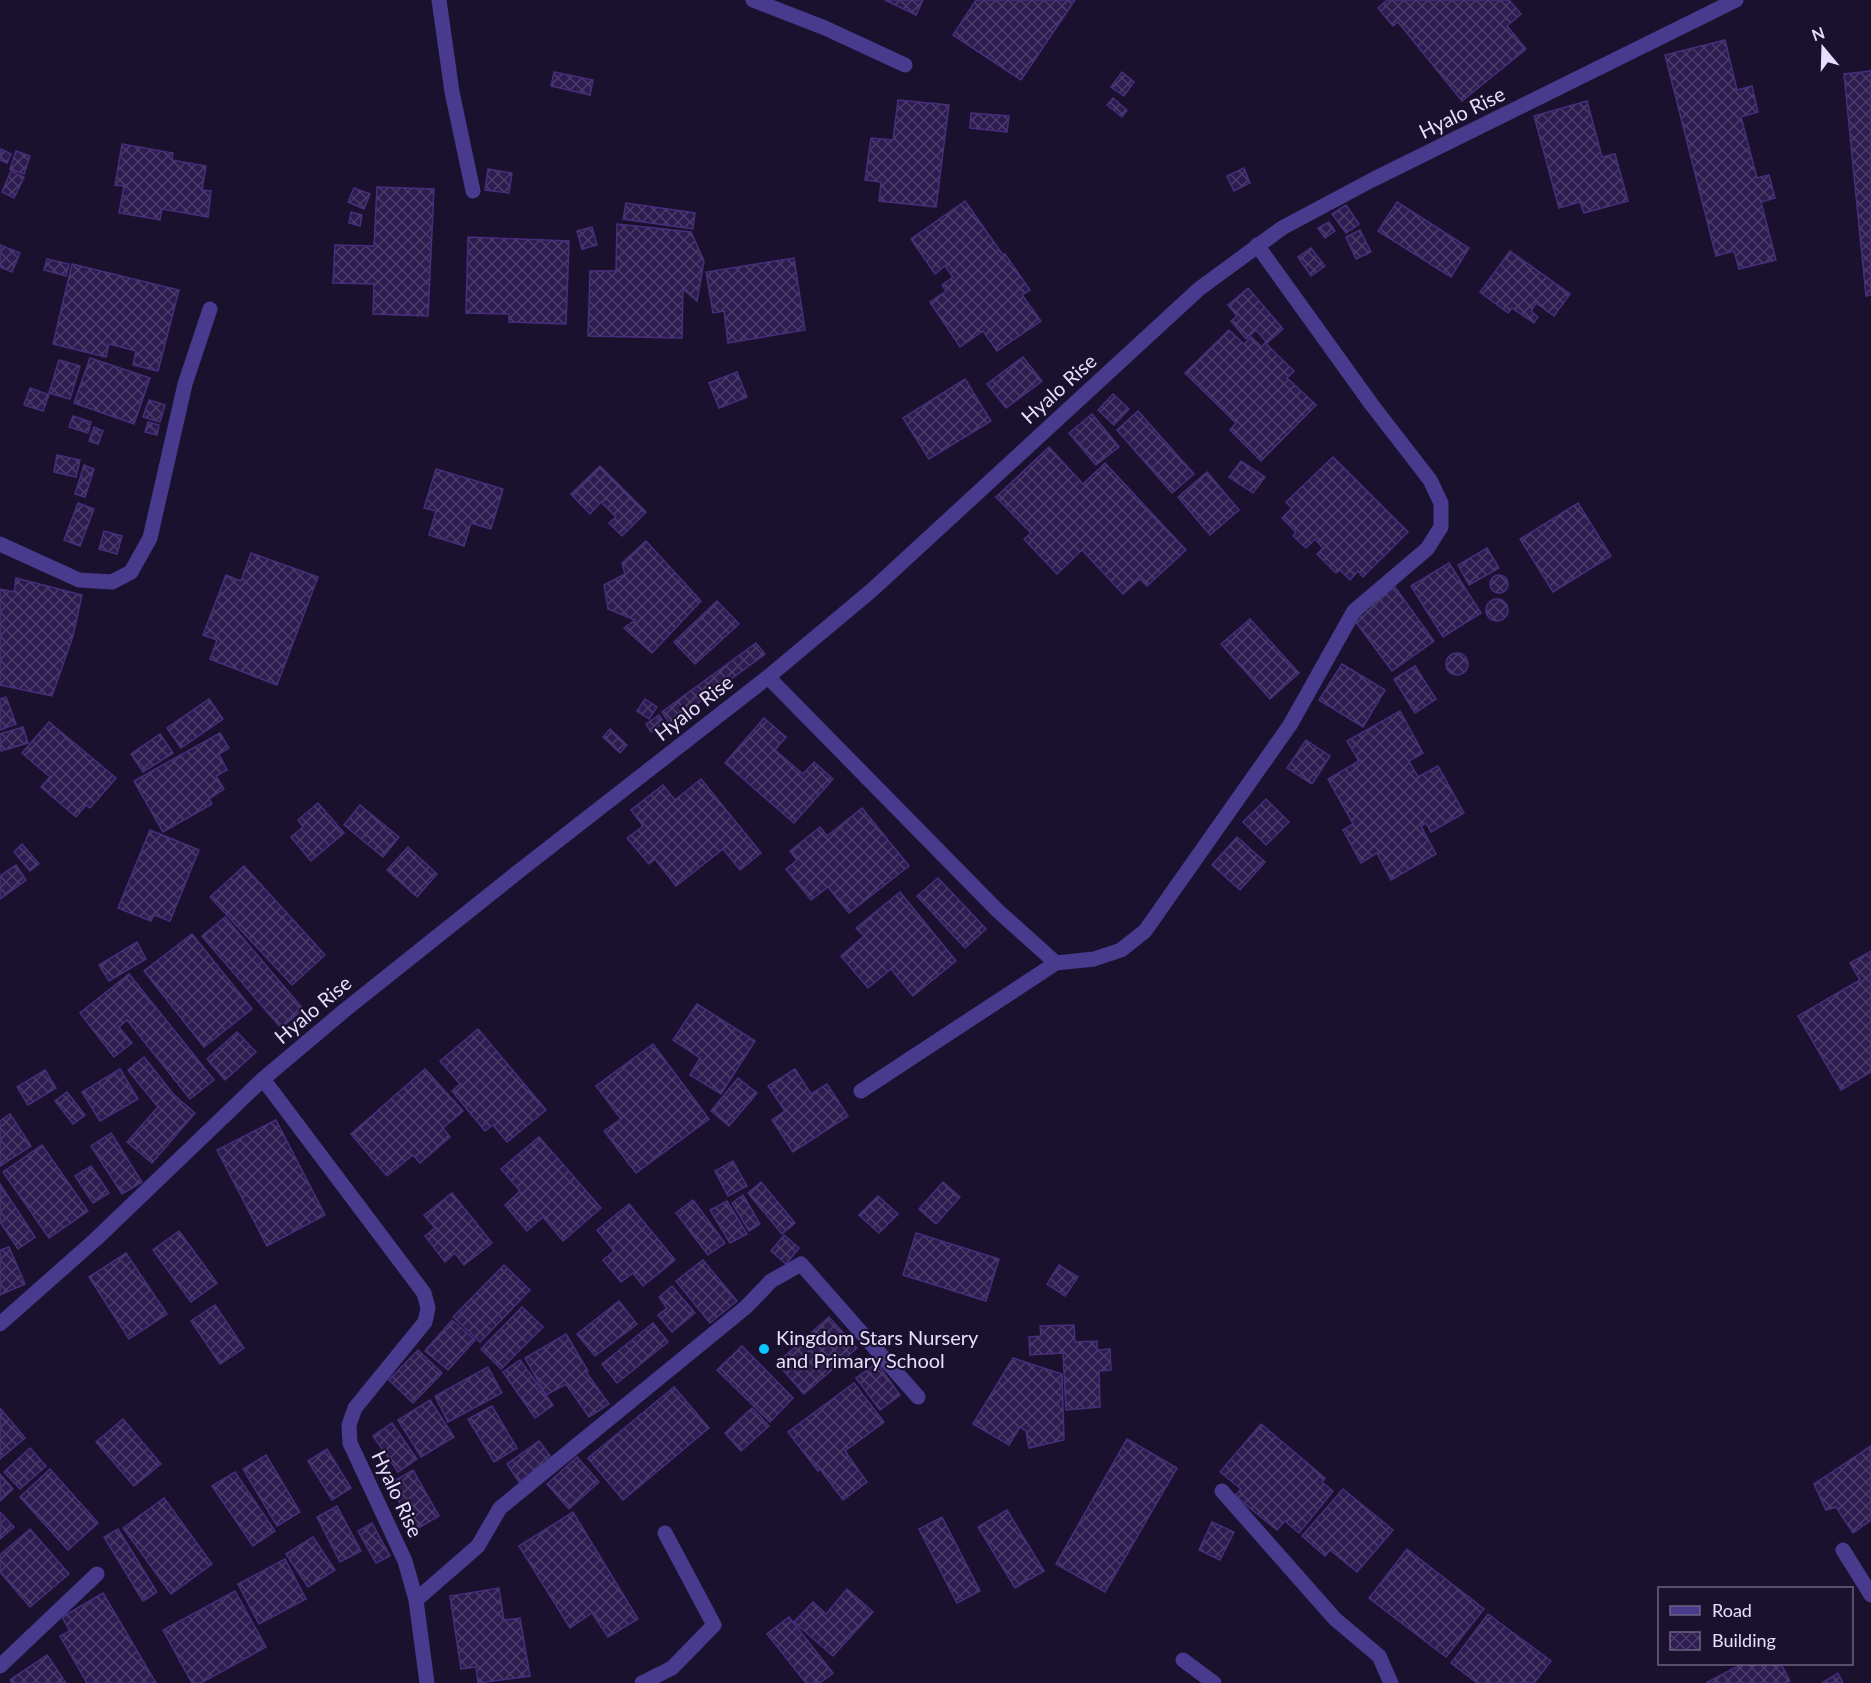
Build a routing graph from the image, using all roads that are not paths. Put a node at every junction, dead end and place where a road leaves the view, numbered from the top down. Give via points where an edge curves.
1 (439, 0) edge
2 (753, 0) edge
3 (1736, 0) edge
4 (905, 65) dead end
5 (473, 191) dead end
6 (1257, 245) junction
7 (210, 309) dead end
8 (0, 544) edge
9 (768, 677) junction
10 (1056, 963) junction
11 (263, 1079) junction
12 (861, 1090) dead end
13 (0, 1324) edge
14 (918, 1397) dead end
15 (1222, 1491) dead end
16 (665, 1533) dead end
17 (1843, 1550) dead end
18 (97, 1574) dead end
19 (1871, 1595) edge
20 (416, 1600) junction
21 (1183, 1660) dead end
22 (0, 1666) edge
23 (427, 1683) edge
24 (642, 1683) edge
25 (1214, 1683) edge
26 (1391, 1683) edge

1 - 5 street via 452,92
2 - 4 street
3 - 6 street, Hyalo Rise via 1372,180
6 - 9 street, Hyalo Rise via 1199,289 872,590
6 - 10 street via 1430,480 1441,503 1441,527 1427,549 1354,611 1290,725 1145,931 1121,950 1094,959
7 - 8 street via 184,384 150,538 131,573 112,582 79,580
9 - 10 street via 998,911
9 - 11 street, Hyalo Rise via 523,868
10 - 12 street
11 - 13 street via 96,1239
11 - 20 street, Hyalo Rise via 424,1293 428,1308 425,1322 355,1408 349,1425 350,1443 405,1561
14 - 20 street via 801,1264 771,1281 746,1307 500,1508 478,1546
15 - 26 street via 1335,1619 1379,1656
16 - 24 street via 714,1625 672,1668
17 - 19 street
18 - 22 street
20 - 23 street, Hyalo Rise
21 - 25 street

